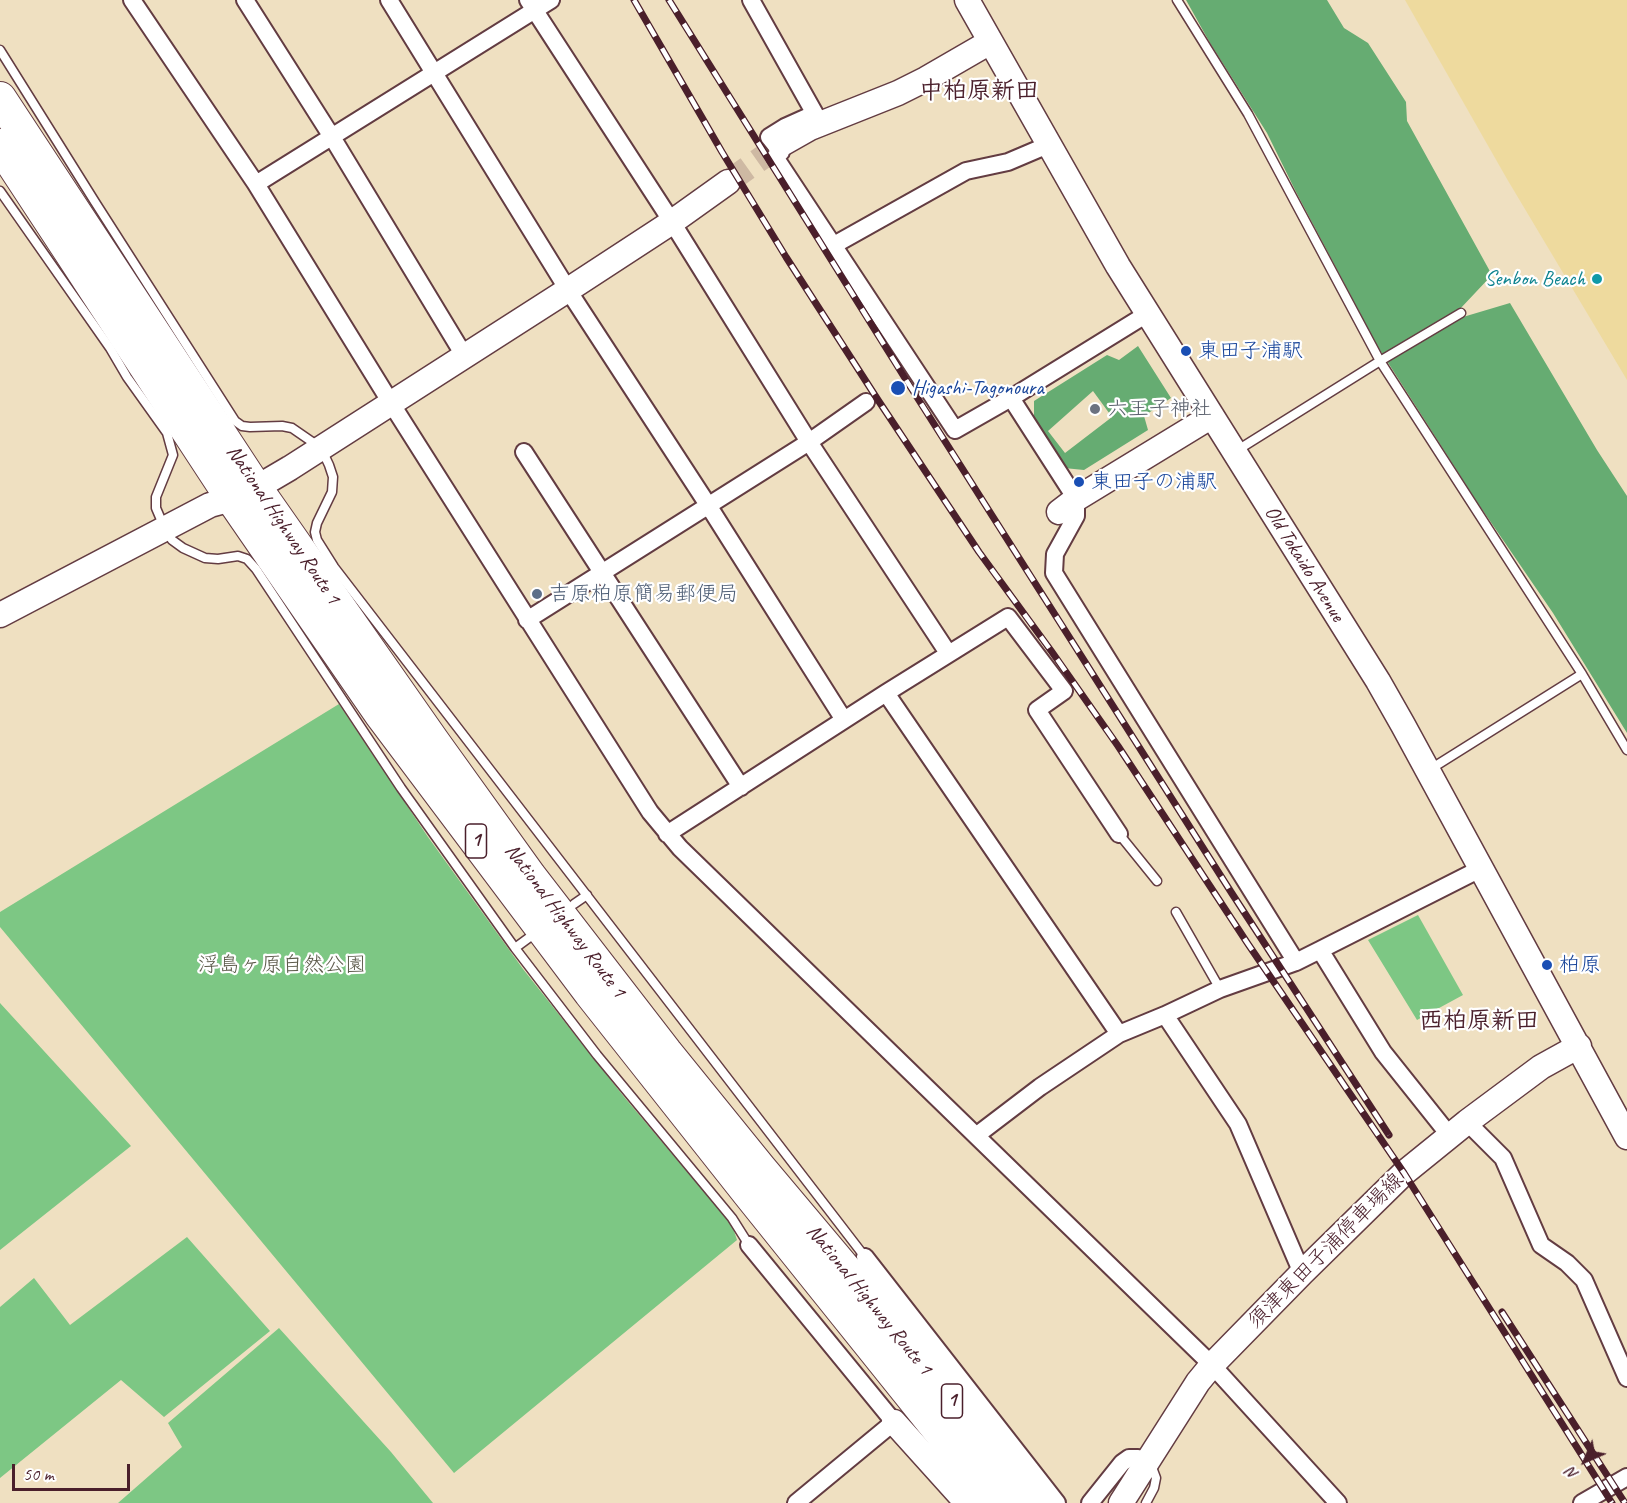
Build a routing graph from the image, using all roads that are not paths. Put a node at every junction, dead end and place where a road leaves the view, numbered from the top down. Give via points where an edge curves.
1 (132, 0) edge
2 (244, 0) edge
3 (389, 0) edge
4 (551, 0) edge
5 (751, 0) edge
6 (968, 0) edge
7 (1177, 0) edge
8 (531, 5) edge
9 (982, 47) junction
10 (0, 50) edge
11 (435, 71) junction
12 (0, 98) edge
13 (815, 114) junction
14 (332, 137) junction
15 (0, 145) edge
16 (780, 145) tunnel mouth
17 (1048, 145) junction
18 (728, 182) tunnel mouth
19 (256, 183) junction
20 (0, 191) edge
21 (672, 222) junction
22 (834, 245) junction
23 (568, 290) junction
24 (1147, 314) junction
25 (1461, 314) dead end
26 (465, 357) junction
27 (1380, 361) junction
28 (1011, 398) junction
29 (866, 402) dead end
30 (391, 403) junction
31 (1212, 416) junction
32 (809, 442) junction
33 (321, 448) junction
34 (524, 452) dead end
35 (1234, 452) junction
36 (244, 494) junction
37 (708, 505) junction
38 (1067, 506) junction
39 (165, 530) junction
40 (602, 573) junction
41 (0, 615) edge
42 (527, 620) junction
43 (948, 653) junction
44 (1582, 674) junction
45 (886, 693) junction
46 (844, 720) junction
47 (1627, 750) edge
48 (1428, 770) junction
49 (741, 787) junction
50 (667, 834) junction
51 (1119, 834) joint
52 (1482, 868) junction
53 (1157, 880) dead end
54 (587, 895) junction
55 (574, 904) dead end
56 (1176, 912) dead end
57 (534, 934) dead end
58 (515, 948) junction
59 (1320, 950) junction
60 (1296, 962) junction
61 (1220, 989) junction
62 (1165, 1015) junction
63 (1119, 1034) junction
64 (1579, 1046) junction
65 (1459, 1129) junction
66 (977, 1135) junction
67 (1627, 1137) edge
68 (749, 1245) joint
69 (864, 1257) joint
70 (1302, 1274) junction
71 (1212, 1365) junction
72 (1627, 1378) edge
73 (894, 1422) junction
74 (1147, 1462) junction
75 (1627, 1477) edge
76 (796, 1503) edge
77 (967, 1503) edge
78 (997, 1503) edge
79 (1032, 1503) edge
80 (1057, 1503) edge
81 (1090, 1503) edge
82 (1120, 1503) edge
83 (1146, 1503) edge
84 (1338, 1503) edge
85 (1582, 1503) edge

1 - 19 street
2 - 14 street
3 - 11 street
4 - 8 street
5 - 13 street
6 - 9 main road, Old Tokaido Avenue
7 - 27 lane via 1248,114
8 - 11 street
8 - 21 street
9 - 13 street via 957,50 895,83
9 - 16 main road via 898,93 810,128
9 - 17 main road, Old Tokaido Avenue
10 - 33 lane via 235,421 250,428 292,428
11 - 14 street
11 - 23 street
12 - 36 highway, National Highway Route 1 / 1
13 - 22 street via 769,137 781,152 775,157
14 - 19 street
14 - 26 street
15 - 36 highway, National Highway Route 1 / 1
17 - 22 street via 1008,162 966,171
17 - 24 main road, Old Tokaido Avenue
18 - 21 main road
19 - 30 street
20 - 39 lane via 167,433 173,454 156,497
21 - 23 main road
21 - 32 street
22 - 28 street via 955,430
23 - 26 main road
23 - 37 street
24 - 28 street
24 - 31 main road, Old Tokaido Avenue
25 - 27 lane
26 - 30 main road
27 - 35 lane
27 - 44 lane
28 - 38 street
29 - 32 street
30 - 33 main road
30 - 42 street
31 - 35 main road, Old Tokaido Avenue
31 - 38 main road
32 - 37 street
32 - 43 street
33 - 36 main road
33 - 54 lane via 333,477 332,492 317,523 317,540
34 - 40 street
35 - 48 main road, Old Tokaido Avenue via 1378,681
36 - 39 main road via 210,505
36 - 78 highway, National Highway Route 1 / 1 via 381,715 583,983
36 - 79 highway, National Highway Route 1 / 1 via 666,1052
37 - 40 street
37 - 46 street
38 - 60 street via 1076,516 1055,554 1054,573
39 - 41 main road
39 - 58 lane via 183,548 205,558 238,556 256,569 401,788
40 - 42 street
40 - 49 street
42 - 50 street
43 - 45 street
43 - 51 street via 1008,617 1064,691 1037,710
44 - 47 lane
44 - 48 lane
45 - 46 street
45 - 63 street
46 - 49 street
48 - 52 main road, Old Tokaido Avenue
49 - 50 street
50 - 66 street
51 - 53 lane
52 - 59 street
52 - 64 main road, Old Tokaido Avenue
54 - 55 lane
54 - 69 lane
56 - 61 lane
57 - 58 lane
58 - 68 lane via 597,1055 732,1218
59 - 60 street
59 - 65 street via 1383,1052
60 - 61 street
61 - 62 street
62 - 63 street
62 - 70 street via 1238,1124
63 - 66 street
64 - 65 main road, 須津東田子浦停車場線 via 1541,1067
64 - 67 main road, Old Tokaido Avenue
65 - 70 main road, 須津東田子浦停車場線 via 1404,1173
65 - 72 street via 1503,1158 1541,1245 1584,1280
66 - 71 street
68 - 73 street
69 - 80 street
70 - 71 main road, 須津東田子浦停車場線
71 - 74 main road, 須津東田子浦停車場線
71 - 84 street
73 - 76 street
73 - 77 main road
74 - 81 street via 1129,1458 1122,1462
74 - 82 main road, 須津東田子浦停車場線
74 - 83 lane via 1156,1478
75 - 85 street

